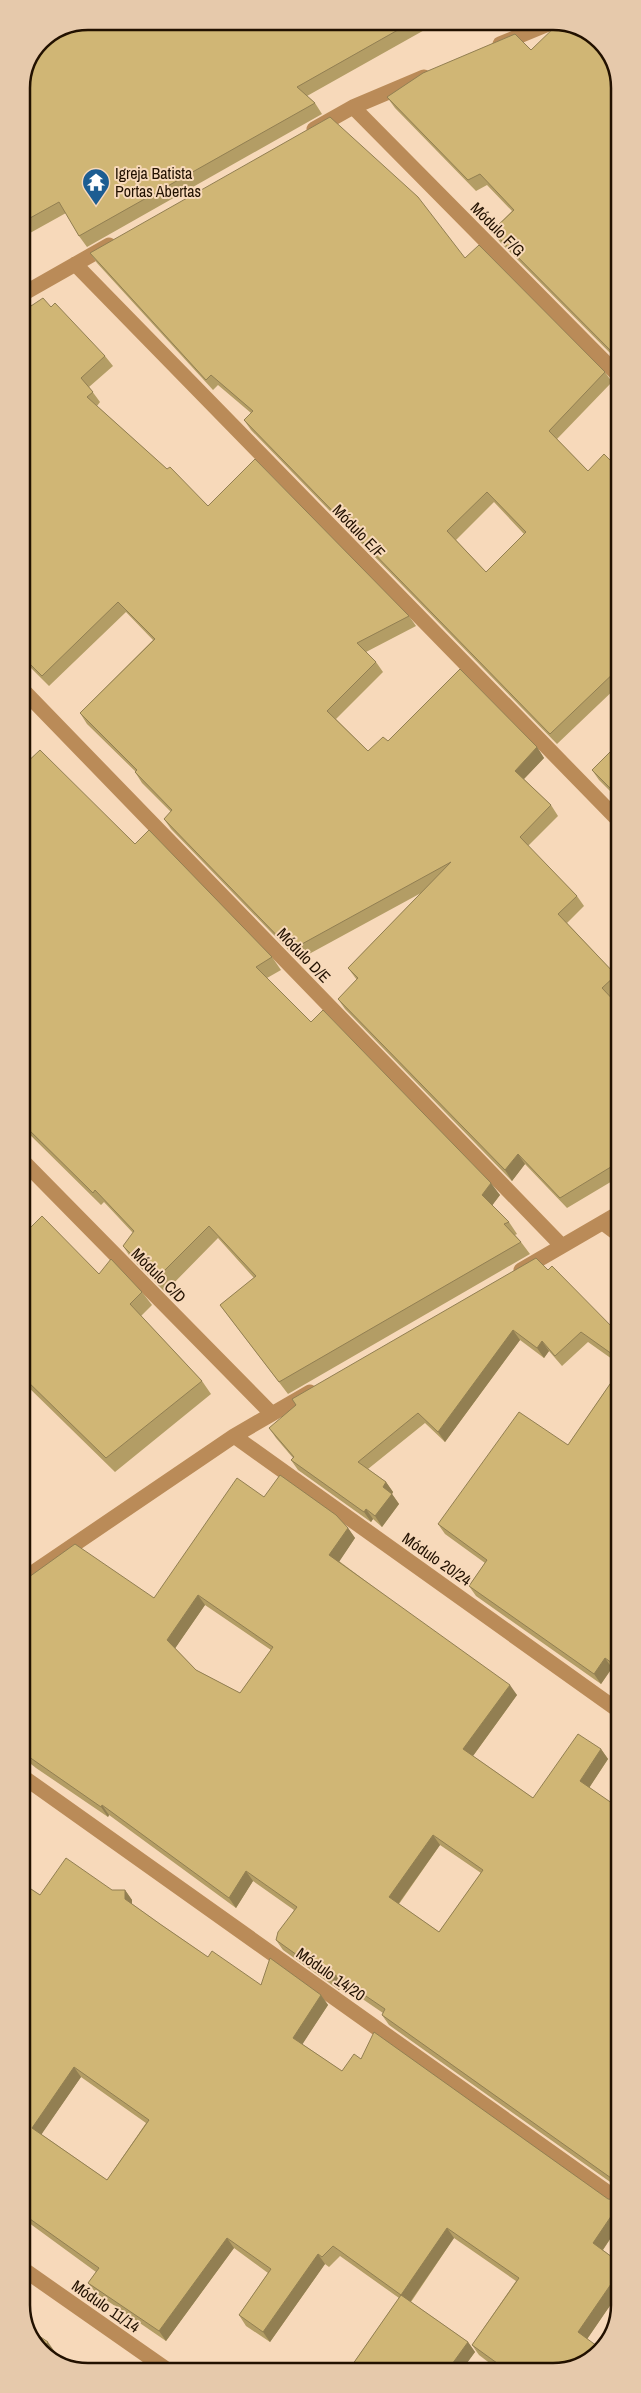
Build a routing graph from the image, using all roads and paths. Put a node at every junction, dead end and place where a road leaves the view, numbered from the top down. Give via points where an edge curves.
1 (534, 30) edge
2 (490, 49) edge
3 (435, 72) edge
4 (354, 107) junction
5 (301, 136) edge
6 (119, 240) edge
7 (75, 264) junction
8 (30, 290) edge
9 (611, 368) edge
10 (30, 696) edge
11 (611, 814) edge
12 (30, 1168) edge
13 (611, 1218) edge
14 (603, 1223) junction
15 (611, 1229) edge
16 (562, 1246) junction
17 (511, 1276) edge
18 (323, 1384) edge
19 (272, 1414) junction
20 (234, 1436) junction
21 (30, 1575) edge
22 (611, 1705) edge
23 (30, 1782) edge
24 (611, 2195) edge
25 (30, 2274) edge
26 (158, 2363) edge

1 - 2 street
3 - 4 street
4 - 5 street
4 - 9 street, Módulo F/G
6 - 7 street
7 - 8 street
7 - 11 street, Módulo E/F
10 - 16 street, Módulo D/E
12 - 19 street, Módulo C/D
13 - 14 street
14 - 15 street
14 - 16 street
16 - 17 street
18 - 19 street
19 - 20 street
20 - 21 street
20 - 22 street, Módulo 20/24
23 - 24 street, Módulo 14/20
25 - 26 street, Módulo 11/14

